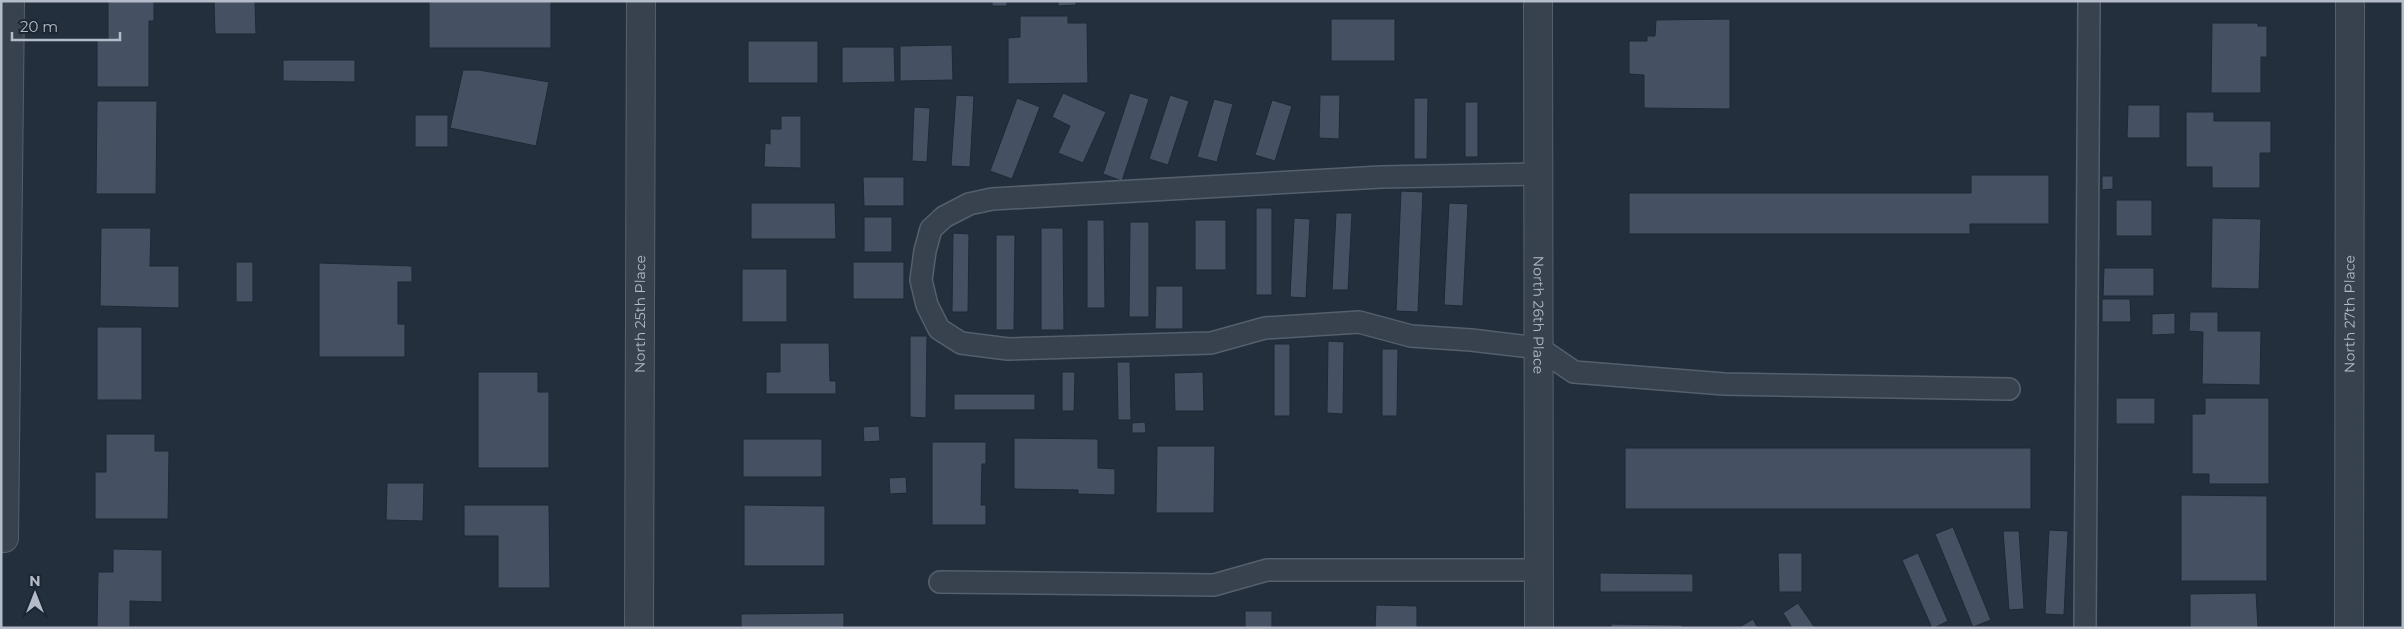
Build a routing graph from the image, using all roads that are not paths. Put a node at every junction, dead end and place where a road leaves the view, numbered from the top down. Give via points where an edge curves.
1 (10, 1) edge
2 (641, 1) edge
3 (1538, 1) edge
4 (2088, 1) edge
5 (2350, 1) edge
6 (1538, 174) junction
7 (1539, 348) junction
8 (2009, 389) dead end
9 (3, 538) edge
10 (1539, 570) junction
11 (940, 582) dead end
12 (639, 628) edge
13 (1539, 628) edge
14 (2085, 628) edge
15 (2349, 628) edge

1 - 9 street
2 - 12 street, North 25th Place
3 - 6 street, North 26th Place
4 - 14 lane
5 - 15 street, North 27th Place
6 - 7 street, North 26th Place
6 - 7 lane via 1381,177 992,199 970,204 944,217 931,229 921,280 927,305 939,329 960,343 1008,349 1211,343 1265,328 1359,322 1412,336
7 - 8 lane via 1574,372 1724,384
7 - 10 street, North 26th Place
10 - 11 lane via 1267,570 1214,585
10 - 13 street, North 26th Place

